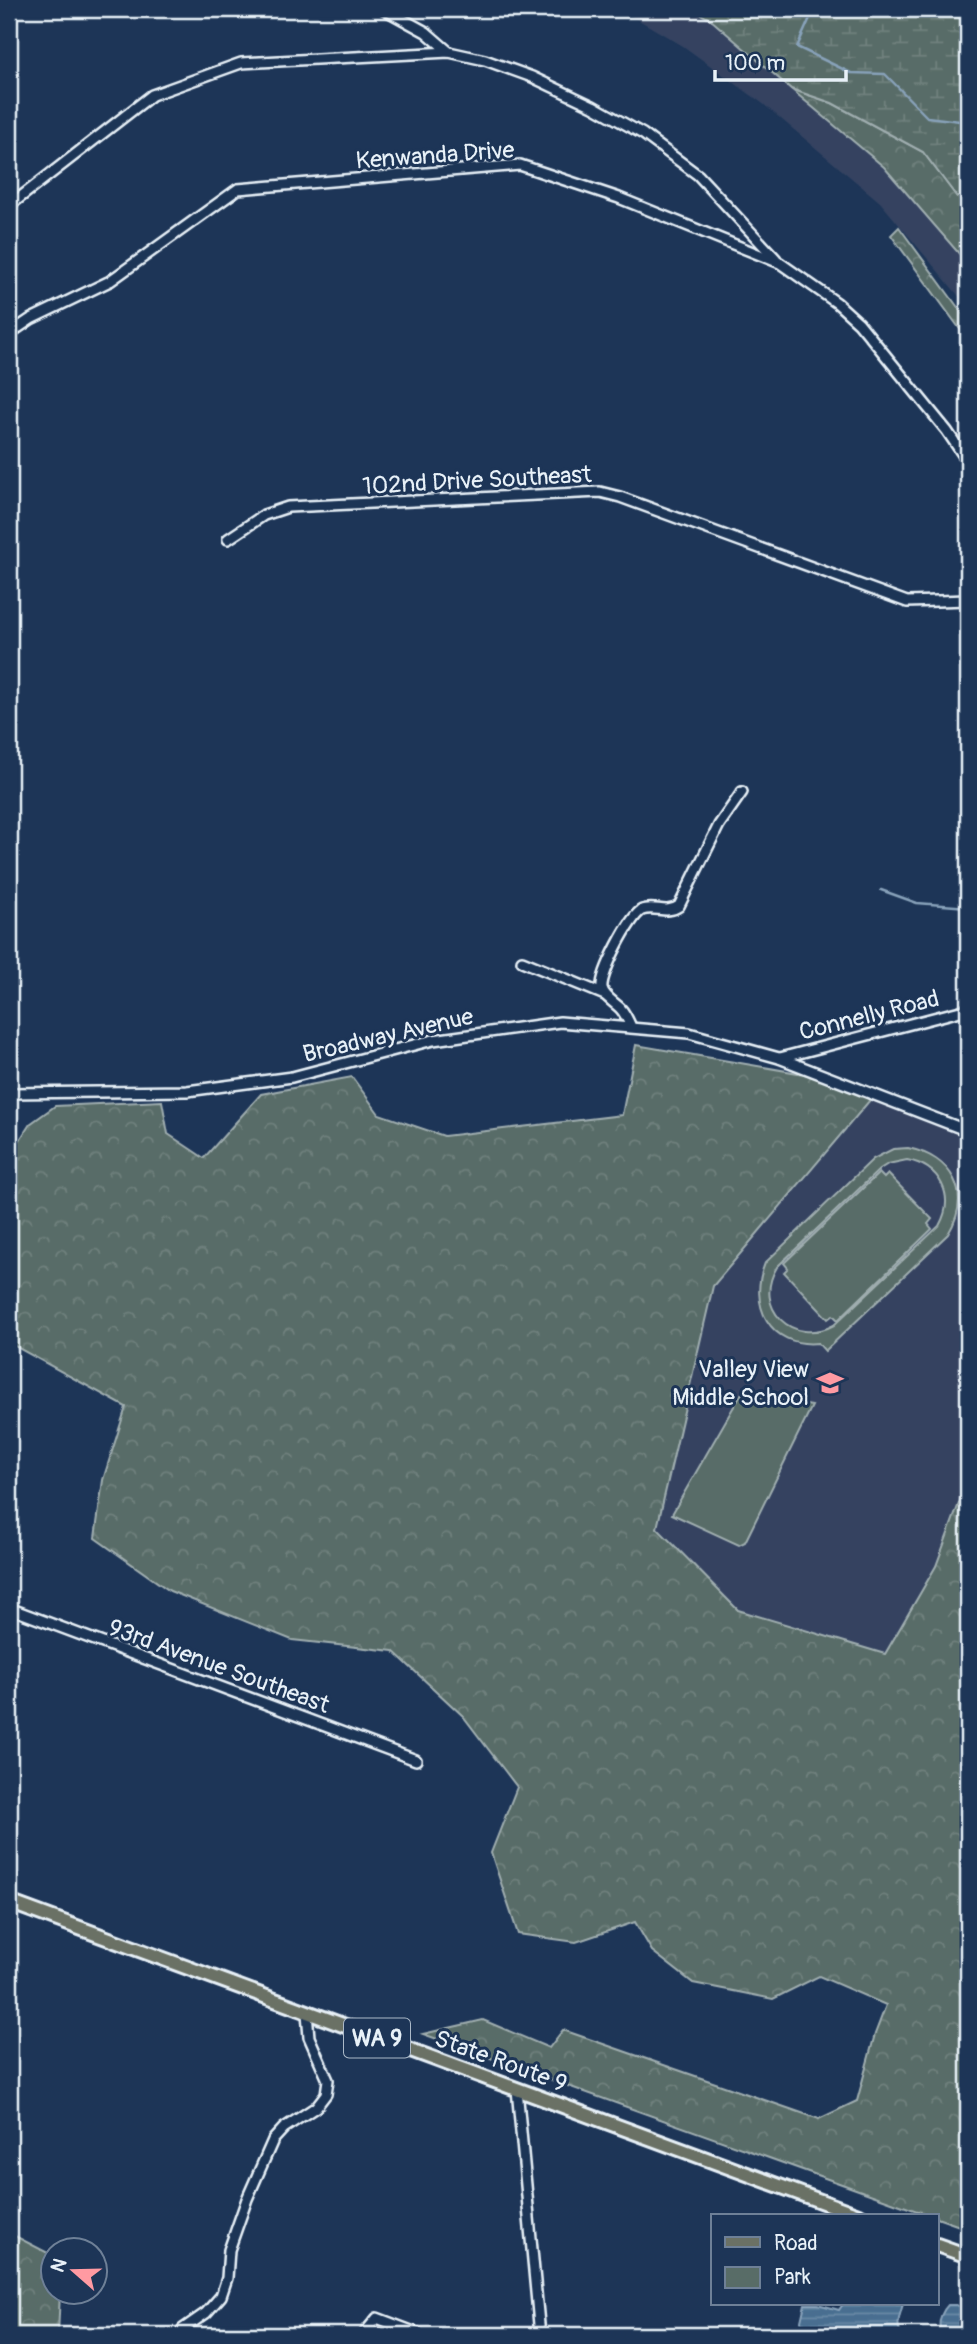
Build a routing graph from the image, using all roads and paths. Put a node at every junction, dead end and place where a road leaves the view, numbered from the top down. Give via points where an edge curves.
1 (384, 9) edge
2 (449, 52) junction
3 (9, 206) edge
4 (780, 263) junction
5 (9, 334) edge
6 (968, 462) edge
7 (228, 539) dead end
8 (968, 600) edge
9 (743, 792) dead end
10 (522, 961) dead end
11 (605, 995) junction
12 (968, 1009) edge
13 (631, 1027) junction
14 (779, 1058) junction
15 (9, 1093) edge
16 (968, 1130) edge
17 (9, 1608) edge
18 (416, 1760) dead end
19 (9, 1902) edge
20 (307, 2013) junction
21 (517, 2089) junction
22 (856, 2214) edge
23 (939, 2246) edge
24 (968, 2256) edge
25 (180, 2335) edge
26 (363, 2335) edge
27 (422, 2335) edge
28 (540, 2335) edge

1 - 2 street via 426,32
2 - 3 street via 241,63 152,95
2 - 4 street via 533,77 643,134 698,174
4 - 5 street, Kenwanda Drive via 619,198 520,165 238,189 110,281
4 - 6 street, Kenwanda Drive via 859,323
7 - 8 street, 102nd Drive Southeast via 264,515 288,508 600,492 907,603
9 - 11 street via 719,825 679,906 672,911 643,910 631,922 603,981
10 - 11 street
11 - 13 street via 621,1009
12 - 14 street, Connelly Road
13 - 14 street, Broadway Avenue via 689,1033
13 - 15 street, Broadway Avenue via 560,1022 433,1040 292,1077 187,1091
14 - 16 street, Broadway Avenue
17 - 18 street, 93rd Avenue Southeast
19 - 20 main road, State Route 9 / WA 9
20 - 21 main road, State Route 9 / WA 9
20 - 25 street via 309,2037 328,2080 326,2094 273,2140 229,2250 220,2296
21 - 22 main road, State Route 9 / WA 9
21 - 28 street
23 - 24 main road
26 - 27 street via 377,2318

